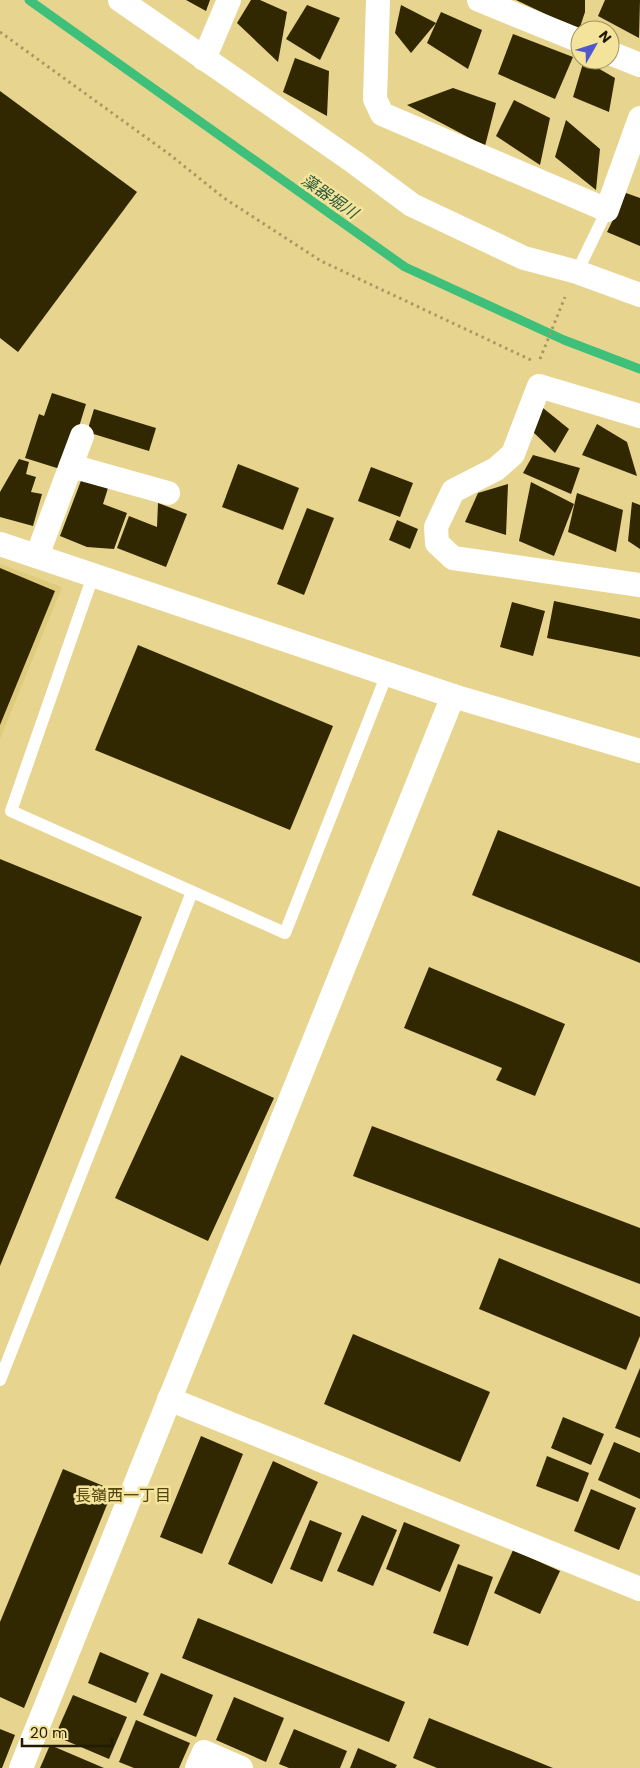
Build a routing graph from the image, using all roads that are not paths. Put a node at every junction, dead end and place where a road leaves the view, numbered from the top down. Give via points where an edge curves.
1 (120, 0) edge
2 (230, 0) edge
3 (378, 0) edge
4 (479, 0) edge
5 (570, 37) edge
6 (620, 57) edge
7 (204, 58) junction
8 (640, 65) edge
9 (640, 118) edge
10 (607, 210) junction
11 (573, 281) junction
12 (640, 295) edge
13 (640, 416) edge
14 (82, 436) dead end
15 (71, 466) junction
16 (168, 493) dead end
17 (0, 544) edge
18 (37, 556) junction
19 (93, 576) junction
20 (640, 585) edge
21 (387, 674) junction
22 (453, 696) junction
23 (640, 751) edge
24 (11, 811) junction
25 (0, 819) edge
26 (192, 892) junction
27 (0, 1380) edge
28 (169, 1399) junction
29 (640, 1589) edge
30 (21, 1768) edge
31 (198, 1768) edge
32 (241, 1768) edge

1 - 7 street
2 - 7 street
3 - 10 street via 375,99 382,114
4 - 5 street
6 - 8 street
7 - 11 street via 412,205
9 - 10 street
10 - 11 lane
11 - 12 street
13 - 20 street via 539,386 513,454 496,468 453,491 436,527 437,543 453,558
14 - 15 street
15 - 16 street
15 - 18 street
17 - 18 street
18 - 19 street
19 - 21 street
19 - 24 lane
21 - 22 street
21 - 26 lane via 285,933
22 - 23 street
22 - 28 street
24 - 25 lane
24 - 26 lane
26 - 27 lane
28 - 29 street
28 - 30 street
31 - 32 street via 204,1752

